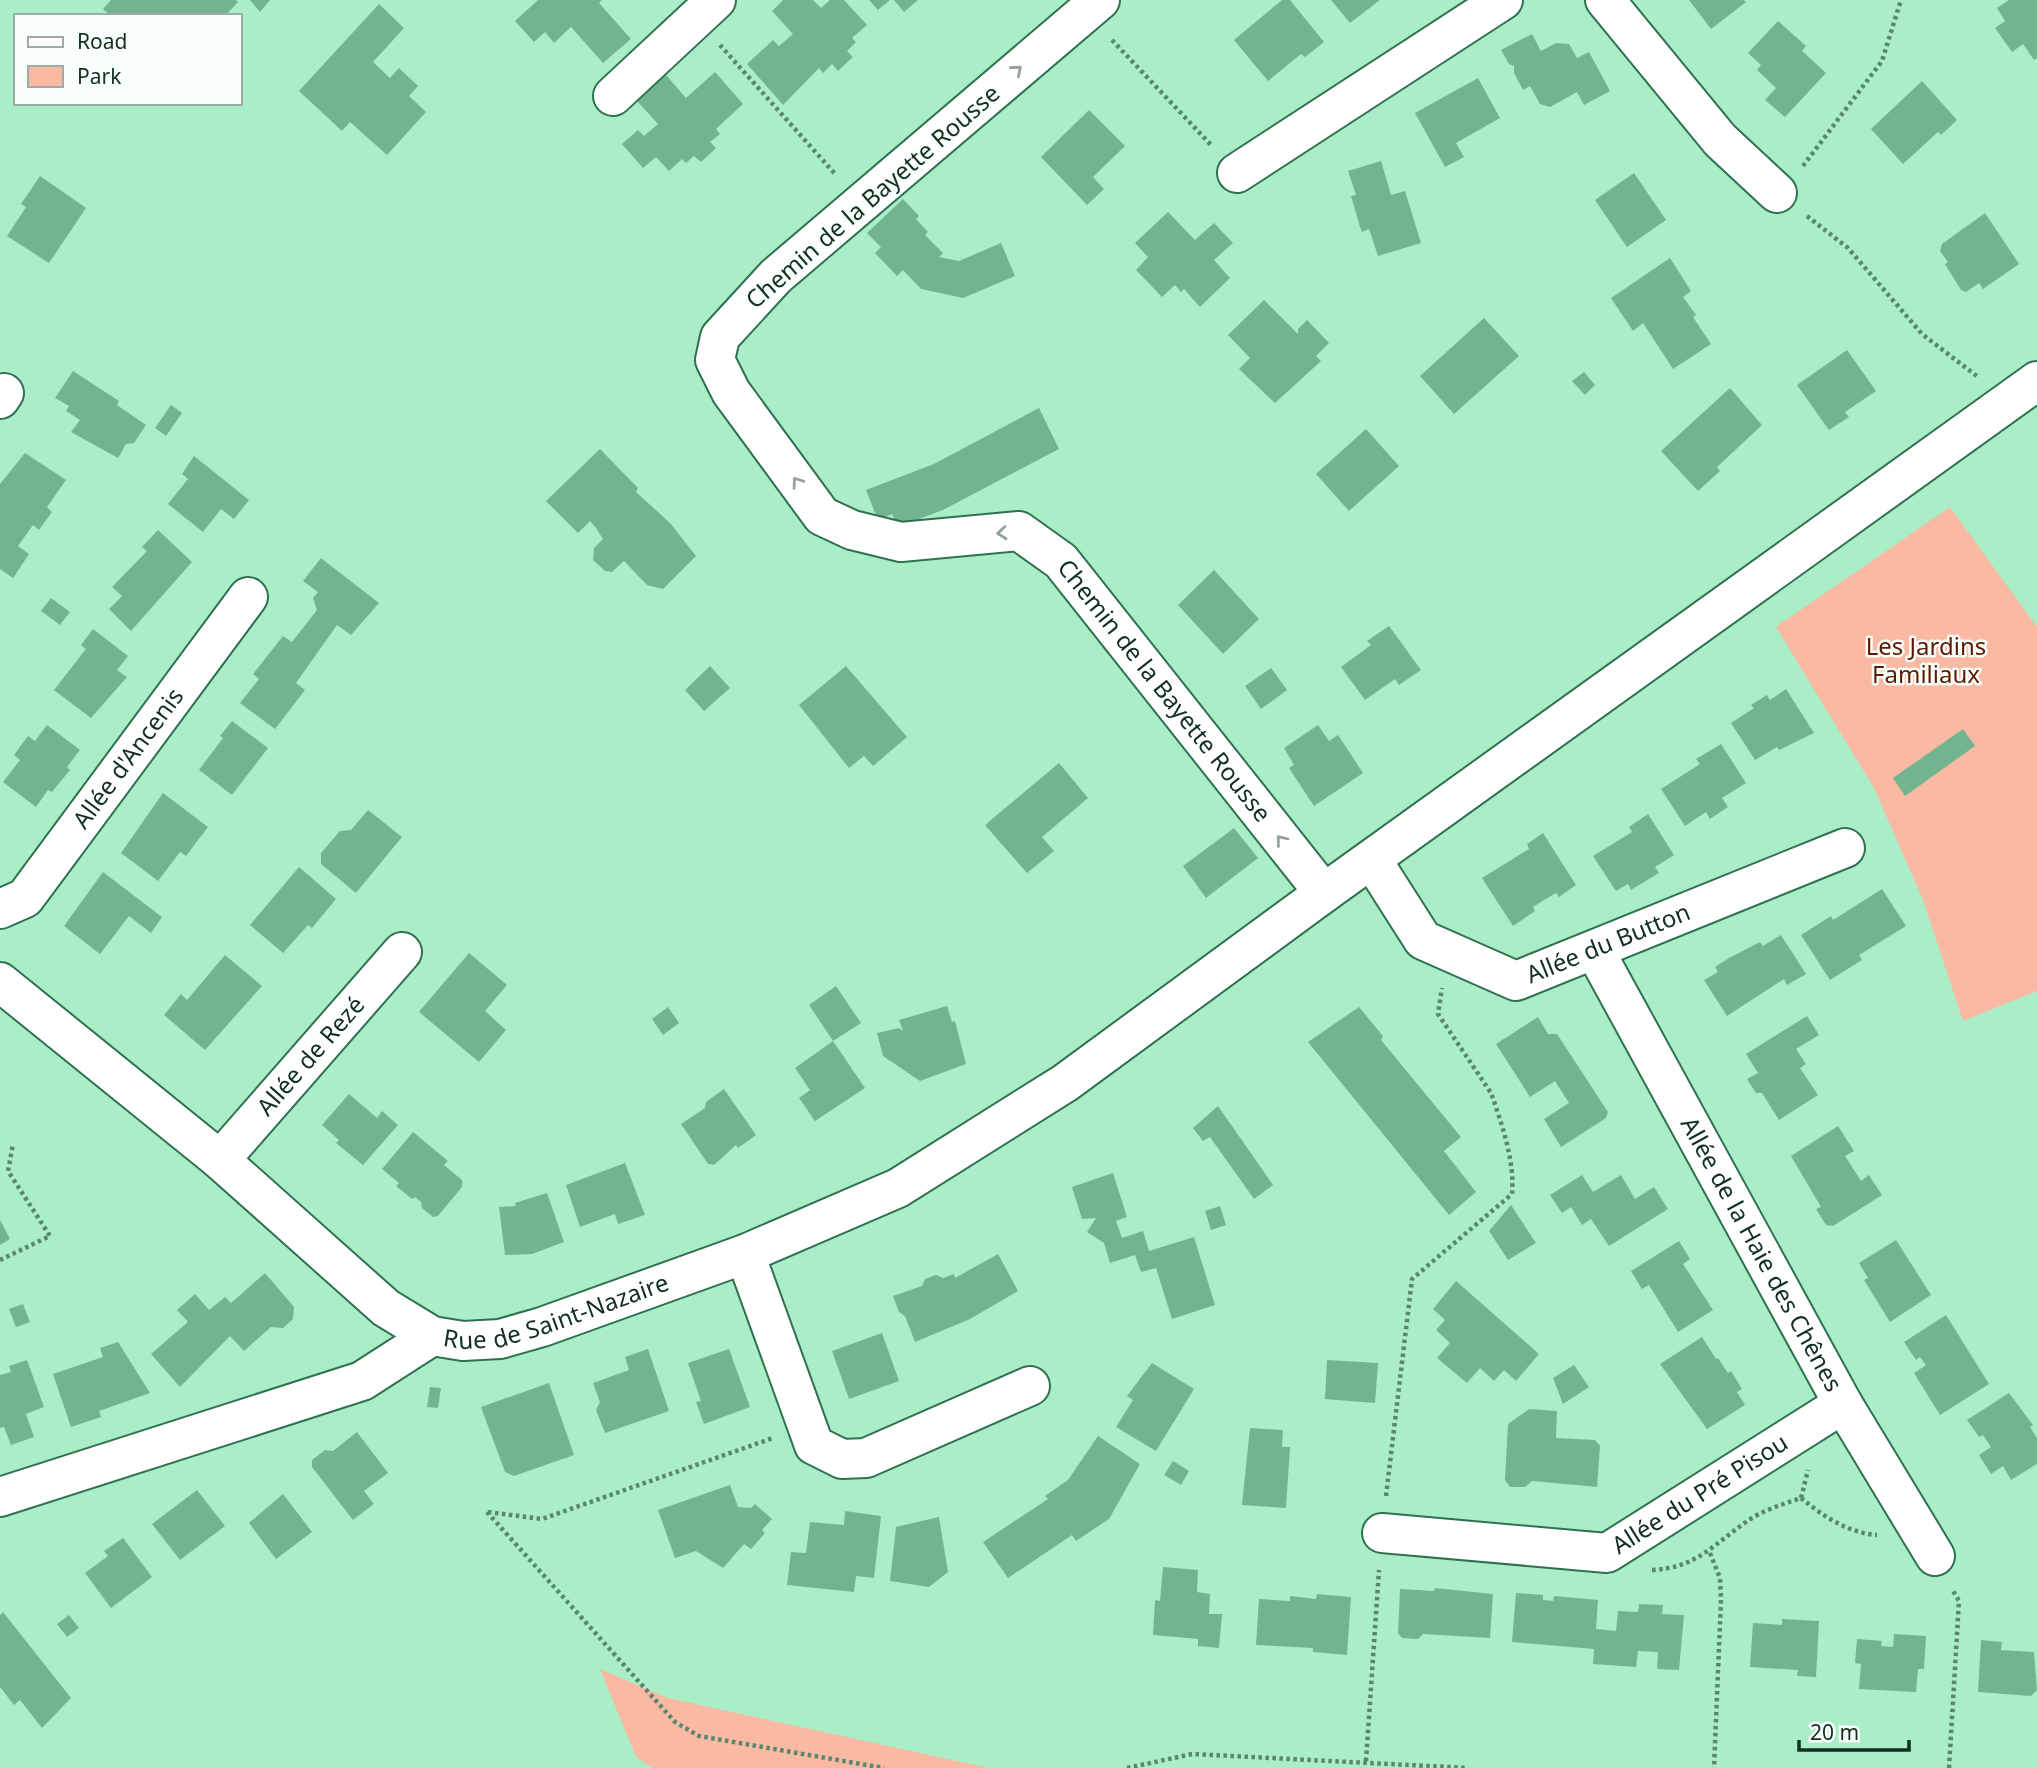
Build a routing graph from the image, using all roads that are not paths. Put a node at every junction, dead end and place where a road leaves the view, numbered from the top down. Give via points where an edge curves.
1 (1503, 0) edge
2 (1605, 0) edge
3 (1093, 6) edge
4 (706, 9) edge
5 (613, 96) dead end
6 (1237, 173) road end
7 (1777, 193) road end
8 (2023, 390) edge
9 (248, 597) dead end
10 (1845, 848) dead end
11 (1372, 860) junction
12 (1324, 893) junction
13 (0, 909) edge
14 (1595, 951) junction
15 (402, 952) dead end
16 (0, 982) edge
17 (220, 1160) junction
18 (745, 1254) junction
19 (432, 1336) junction
20 (1030, 1386) dead end
21 (1843, 1404) junction
22 (0, 1497) edge
23 (1382, 1533) road end
24 (1929, 1546) road end

1 - 6 street
2 - 7 street via 1720,140
12 -> 3 street, Chemin de la Bayette Rousse via 1061,561 1019,531 901,542 852,530 822,516 731,392 715,360 720,337 776,276
4 - 5 street
8 - 11 street, Rue de Saint-Nazaire
9 - 13 street, Allée d'Ancenis via 25,898
10 - 14 street, Allée du Button
11 - 12 street, Rue de Saint-Nazaire
11 - 14 street, Allée du Button via 1423,940 1516,981
12 - 18 street, Rue de Saint-Nazaire via 1065,1083 898,1188
14 - 21 street, Allée de la Haie des Chênes
15 - 17 street, Allée de Rezé
16 - 17 street, Rue de Saint-Nazaire
17 - 19 street, Rue de Saint-Nazaire via 386,1308
18 - 19 street, Rue de Saint-Nazaire via 500,1339 463,1341
18 - 20 street via 814,1445 842,1459 866,1458
19 - 22 street via 362,1381
21 - 23 street, Allée du Pré Pisou via 1607,1553
21 - 24 street, Allée de la Haie des Chênes

